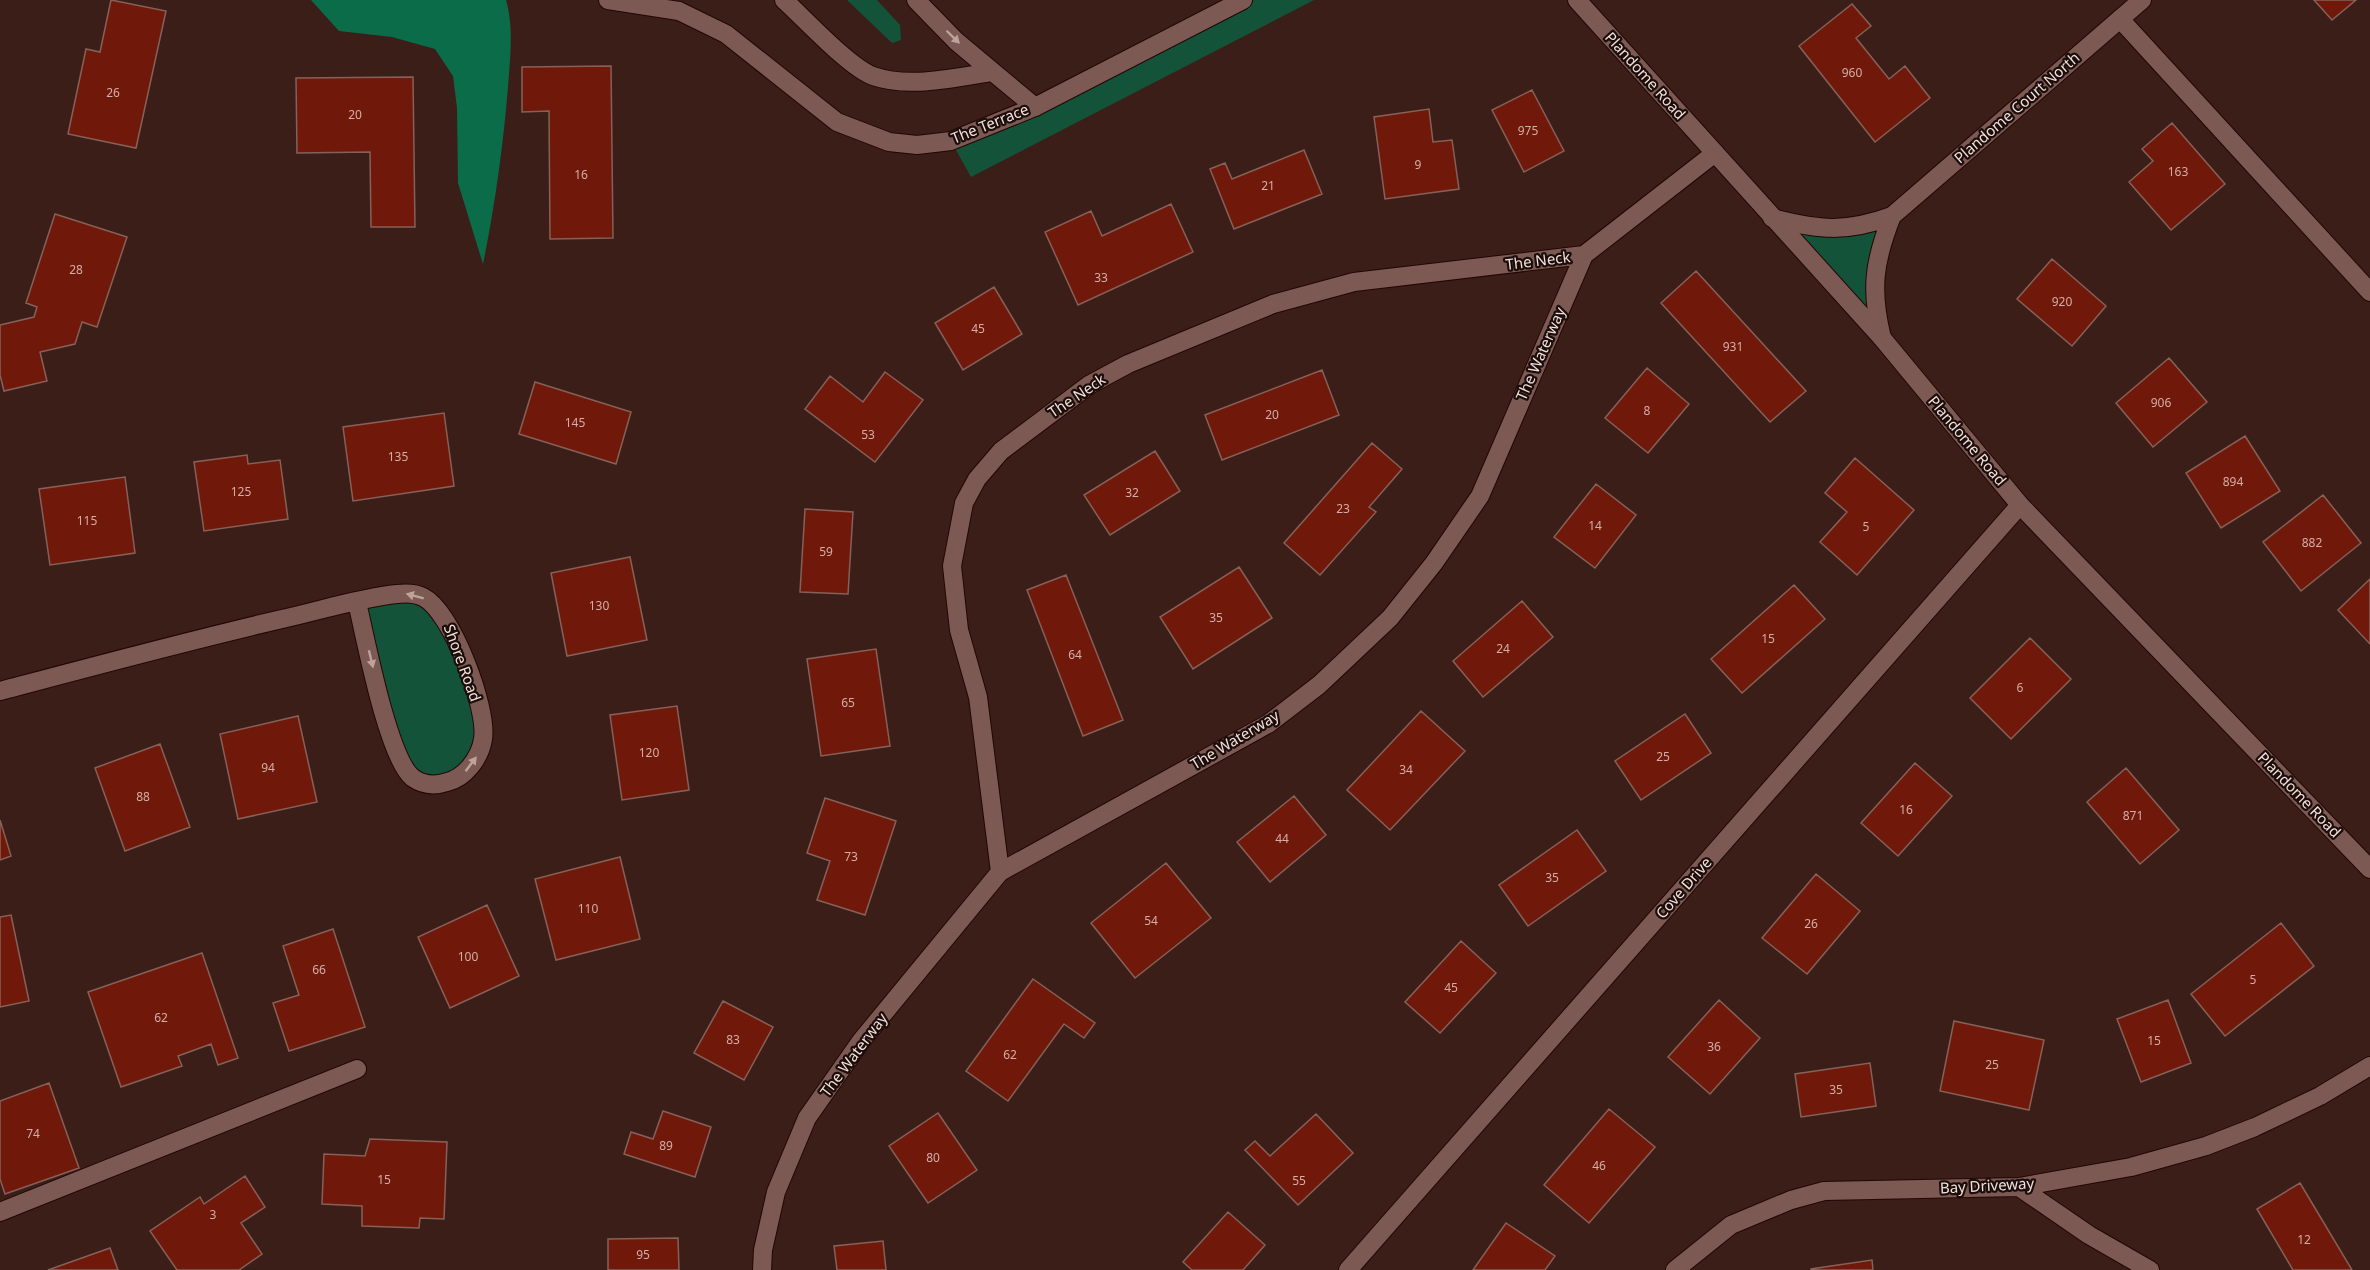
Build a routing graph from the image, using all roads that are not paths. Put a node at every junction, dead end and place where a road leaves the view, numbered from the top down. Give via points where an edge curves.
1 (608, 0) edge
2 (784, 0) edge
3 (916, 0) edge
4 (1244, 0) edge
5 (1577, 0) edge
6 (2142, 0) edge
7 (2120, 19) junction
8 (993, 72) junction
9 (1035, 107) junction
10 (1715, 153) junction
11 (1892, 216) junction
12 (1772, 218) junction
13 (1584, 255) junction
14 (2370, 292) edge
15 (1882, 338) junction
16 (2020, 505) junction
17 (357, 602) junction
18 (0, 691) edge
19 (2370, 869) edge
20 (1000, 872) junction
21 (2370, 1066) edge
22 (357, 1069) dead end
23 (2019, 1187) junction
24 (0, 1212) edge
25 (762, 1270) edge
26 (1348, 1270) edge
27 (1675, 1270) edge
28 (2150, 1270) edge

1 - 9 street, The Terrace via 679,11 726,34 837,122 889,142 917,145 951,141
2 - 8 street via 872,75 911,82
3 -> 8 street
4 - 9 street, The Terrace
5 - 10 street, Plandome Road
6 - 7 street, Plandome Court North
7 - 11 street, Plandome Court North
7 - 14 street
8 - 9 street
10 - 12 street, Plandome Road
10 - 13 street, The Waterway
11 - 12 street, Plandome Court North via 1863,227 1835,229
11 - 15 street, Plandome Court North via 1874,278
12 - 15 street, Plandome Road
13 - 20 street, The Waterway via 1480,496 1390,618 1319,685 1268,724
13 - 20 street, The Neck via 1354,282 1273,304 1128,364 1089,385 1001,451 977,479 964,503 952,566 959,630 978,697
15 - 16 street, Plandome Road
16 - 19 street, Plandome Road
16 - 26 street, Cove Drive
17 -> 17 street, Shore Road via 402,766 418,782 426,784 456,779 475,759 483,730 471,677 446,619 427,599 416,594
17 - 18 street, Shore Road
20 - 25 street, The Waterway via 861,1041 807,1118 776,1192
21 - 23 street, Bay Driveway via 2320,1096 2206,1146 2131,1167
22 - 24 street
23 - 27 street, Bay Driveway via 1824,1191 1731,1225
23 - 28 street via 2089,1235

